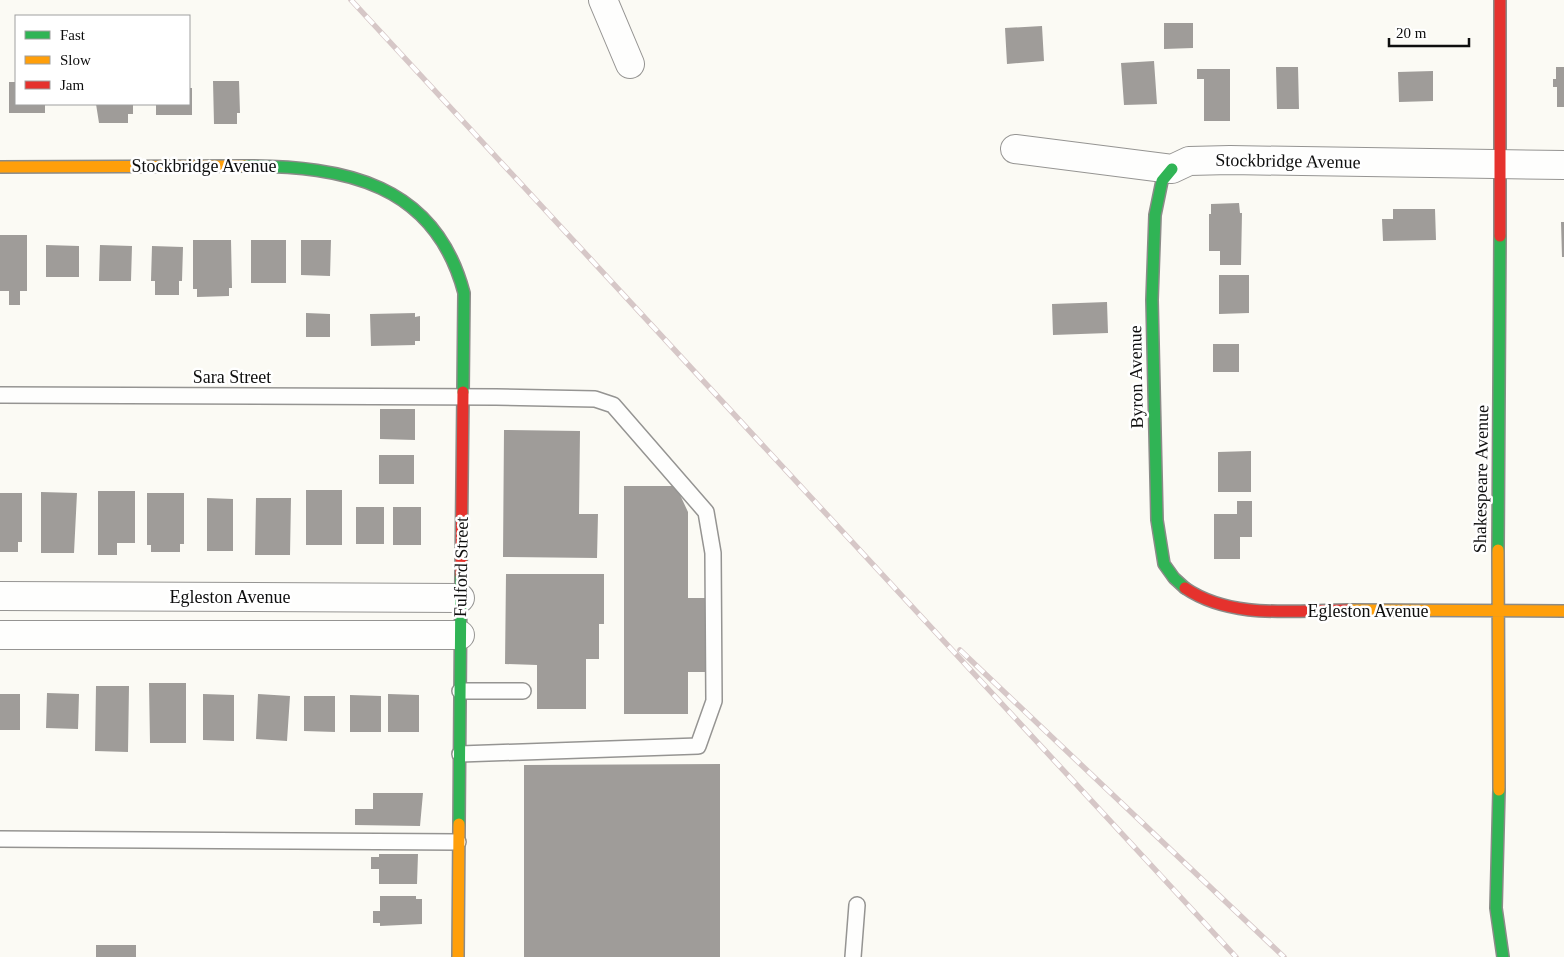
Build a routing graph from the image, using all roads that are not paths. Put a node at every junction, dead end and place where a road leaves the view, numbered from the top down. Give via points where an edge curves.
1 (603, 0) edge
2 (1500, 0) edge
3 (630, 64) dead end
4 (1015, 148) dead end
5 (1501, 165) junction
6 (1564, 165) edge
7 (0, 167) edge
8 (1172, 168) junction
9 (402, 198) joint
10 (0, 395) edge
11 (464, 397) junction
12 (1179, 583) joint
13 (0, 596) edge
14 (62, 596) junction
15 (460, 598) junction
16 (1497, 611) junction
17 (1564, 611) edge
18 (0, 635) edge
19 (62, 635) junction
20 (460, 635) junction
21 (460, 691) junction
22 (523, 691) dead end
23 (460, 754) junction
24 (0, 839) edge
25 (458, 842) junction
26 (857, 906) dead end
27 (458, 957) edge
28 (853, 957) edge
29 (1503, 957) edge

1 - 3 street
2 - 5 street, Shakespeare Avenue
4 - 8 street, Stockbridge Avenue
5 - 6 street, Stockbridge Avenue
5 - 8 street, Stockbridge Avenue via 1230,160 1189,161
5 - 16 street, Shakespeare Avenue
7 - 9 street, Stockbridge Avenue via 288,166 351,175 378,184
8 - 12 street, Byron Avenue via 1162,181 1155,215 1152,309 1160,552 1166,568
9 - 11 street, Fulford Street via 448,248 458,267 464,293
10 - 11 lane, Sara Street
11 - 15 street, Fulford Street
11 - 23 lane, Sara Street via 596,399 613,405 706,512 713,553 714,701 698,746
12 - 16 street, Egleston Avenue via 1210,602 1247,610
13 - 14 street, Egleston Avenue
14 - 15 street, Egleston Avenue
14 - 19 street
15 - 20 street, Fulford Street
16 - 17 street, Egleston Avenue
16 - 29 street, Shakespeare Avenue via 1500,732 1496,908
18 - 19 street
19 - 20 street
20 - 21 street, Fulford Street
21 - 22 lane
21 - 23 street, Fulford Street
23 - 25 street, Fulford Street
24 - 25 lane
25 - 27 street, Fulford Street
26 - 28 lane

